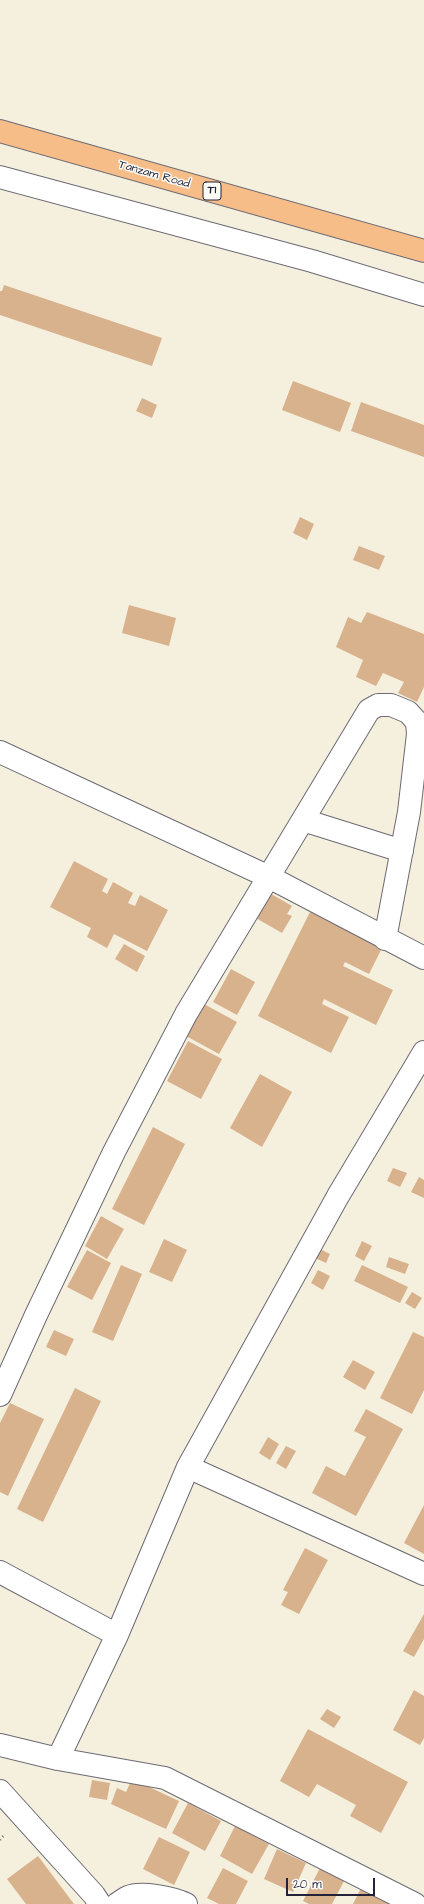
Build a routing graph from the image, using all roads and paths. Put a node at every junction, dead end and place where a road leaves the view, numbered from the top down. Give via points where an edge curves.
1 (0, 131) edge
2 (0, 177) edge
3 (424, 251) edge
4 (424, 295) edge
5 (0, 752) edge
6 (303, 820) junction
7 (402, 851) junction
8 (270, 877) junction
9 (385, 939) junction
10 (424, 958) edge
11 (424, 1052) edge
12 (0, 1395) edge
13 (188, 1466) junction
14 (0, 1572) edge
15 (424, 1574) edge
16 (117, 1635) junction
17 (0, 1745) edge
18 (58, 1760) junction
19 (0, 1791) edge
20 (100, 1904) edge
21 (117, 1904) edge
22 (186, 1904) edge
23 (415, 1904) edge

1 - 3 highway, Tanzam Road / T1
2 - 4 street via 312,261
5 - 8 street
6 - 7 street
6 - 7 street via 369,710 378,705 391,705 408,712 417,722 418,734
6 - 8 street
7 - 9 street
8 - 9 street
8 - 12 street via 182,1021 111,1159
9 - 10 street
11 - 13 street via 338,1196
13 - 15 street
13 - 16 street
14 - 16 street
16 - 18 street
17 - 18 street
18 - 23 street via 165,1778
19 - 20 street
21 - 22 street via 129,1897 160,1896

